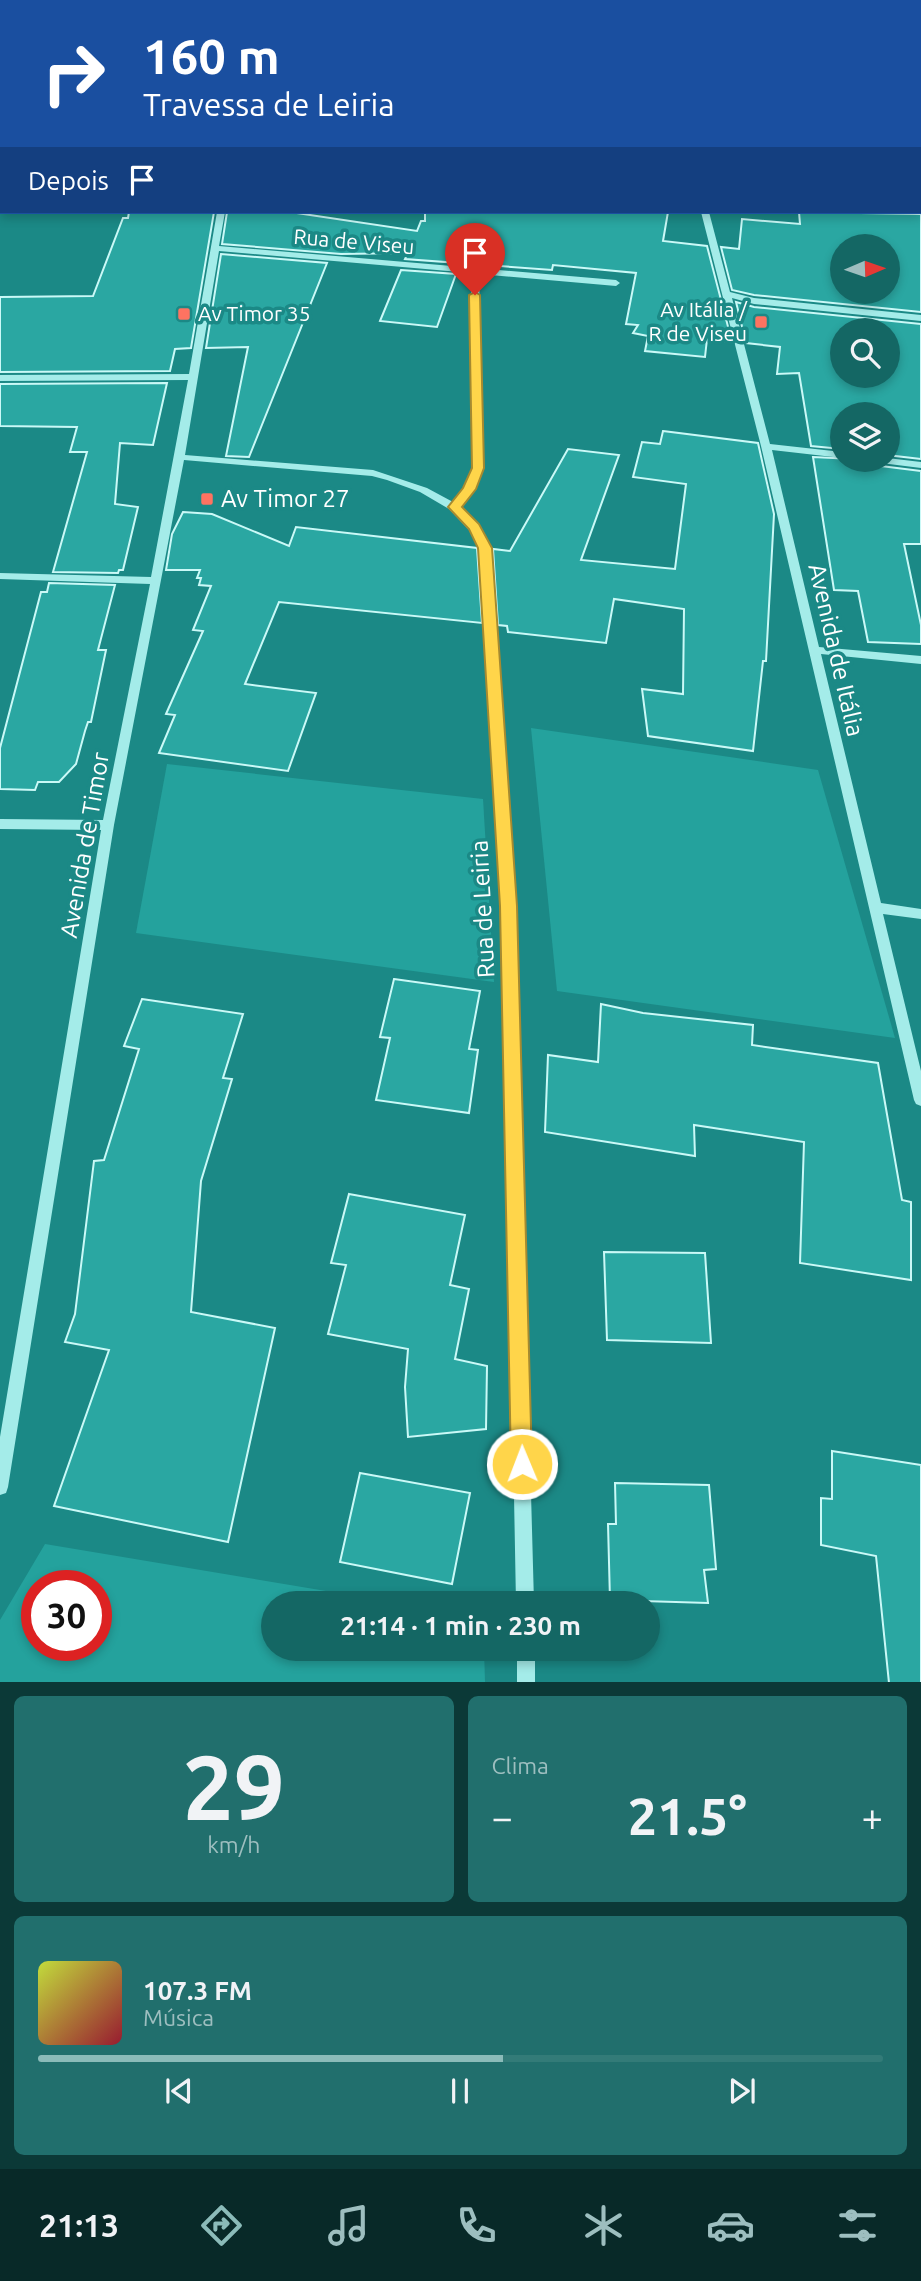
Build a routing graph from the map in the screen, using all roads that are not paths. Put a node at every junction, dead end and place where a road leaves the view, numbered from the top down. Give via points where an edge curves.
1 (220, 214) edge
2 (706, 214) edge
3 (215, 248) junction
4 (475, 271) junction
5 (616, 283) dead end
6 (728, 294) junction
7 (921, 318) edge
8 (193, 377) junction
9 (0, 378) edge
10 (766, 446) junction
11 (830, 454) edge
12 (180, 457) junction
13 (900, 462) edge
14 (921, 465) edge
15 (454, 507) junction
16 (0, 576) edge
17 (156, 581) junction
18 (815, 650) junction
19 (921, 660) edge
20 (0, 824) edge
21 (108, 825) junction
22 (877, 908) junction
23 (921, 914) edge
24 (921, 1100) edge
25 (0, 1487) edge
26 (525, 1591) edge
27 (526, 1661) edge
28 (526, 1682) edge

1 - 3 street, Avenida de Timor
2 - 6 street, Avenida de Itália
3 - 4 street, Rua de Viseu
3 - 8 street, Avenida de Timor
4 - 5 street, Rua de Viseu
4 - 15 street via 478,468
6 - 7 street via 754,301
6 - 10 street, Avenida de Itália
8 - 9 street
8 - 12 street, Avenida de Timor
10 - 11 street
10 - 18 street, Avenida de Itália
12 - 15 street, Rua de Leiria via 373,473 421,489
12 - 17 street, Avenida de Timor
13 - 14 street
15 - 26 street, Rua de Leiria via 474,527 485,548 507,878
16 - 17 street
17 - 21 street, Avenida de Timor
18 - 19 street
18 - 22 street, Avenida de Itália
20 - 21 street
21 - 25 street, Avenida de Timor
22 - 23 street
22 - 24 street, Avenida de Itália
27 - 28 street

